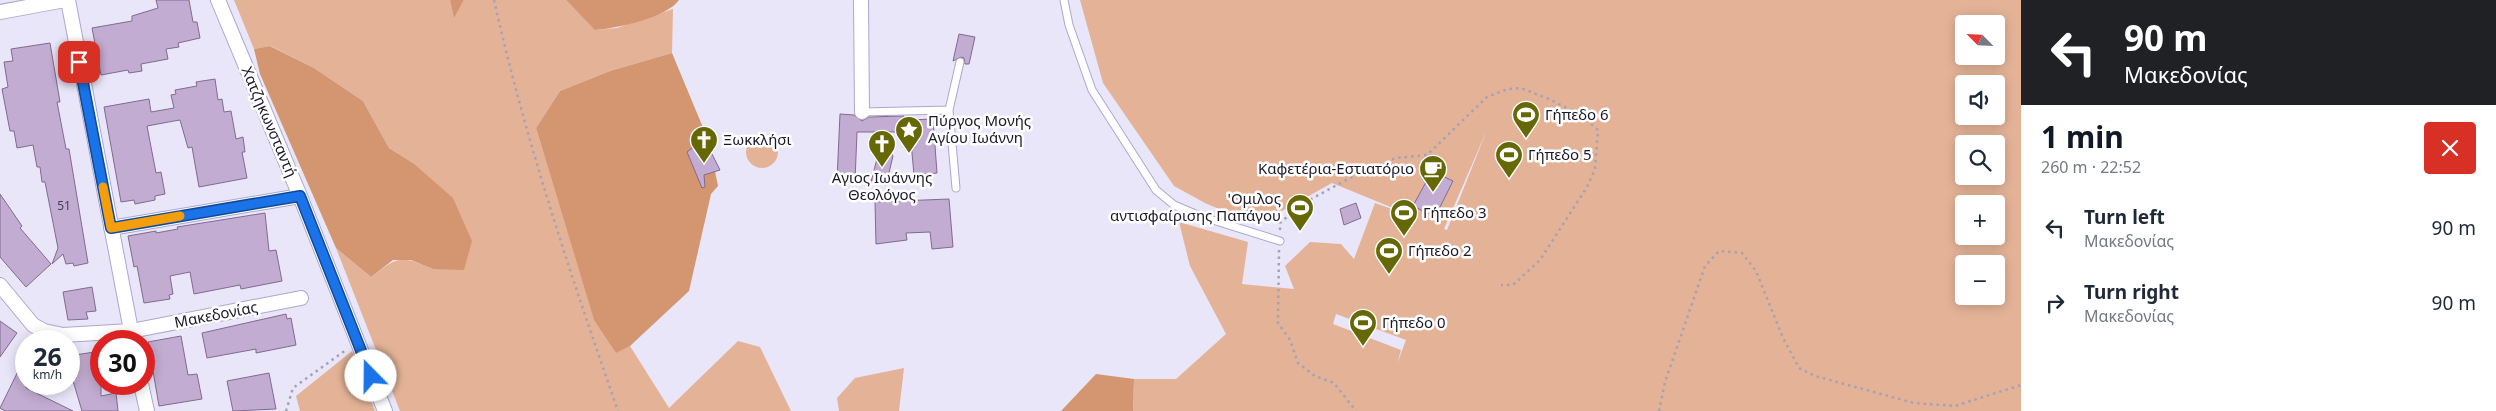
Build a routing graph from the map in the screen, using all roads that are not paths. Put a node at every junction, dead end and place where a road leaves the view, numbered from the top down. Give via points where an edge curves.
1 (66, 0) edge
2 (218, 0) edge
3 (861, 0) edge
4 (1064, 0) edge
5 (0, 12) edge
6 (960, 62) dead end
7 (948, 110) junction
8 (862, 112) joint
9 (956, 188) dead end
10 (300, 196) junction
11 (111, 228) junction
12 (1280, 241) road end
13 (0, 285) edge
14 (301, 298) dead end
15 (131, 330) edge
16 (155, 331) edge
17 (90, 335) edge
18 (144, 395) edge
19 (147, 411) edge
20 (385, 411) edge

1 - 5 street
1 - 11 street
2 - 10 street, Χατζηκωνσταντή
3 - 8 street
4 - 12 lane via 1069,25 1092,90 1156,190 1174,205 1200,216
6 - 7 lane
7 - 8 lane
7 - 9 lane
10 - 11 street
10 - 20 street, Χατζηκωνσταντή
11 - 15 street
13 - 17 street, Μακεδονίας via 33,325 63,335
14 - 16 street, Μακεδονίας
18 - 19 street

